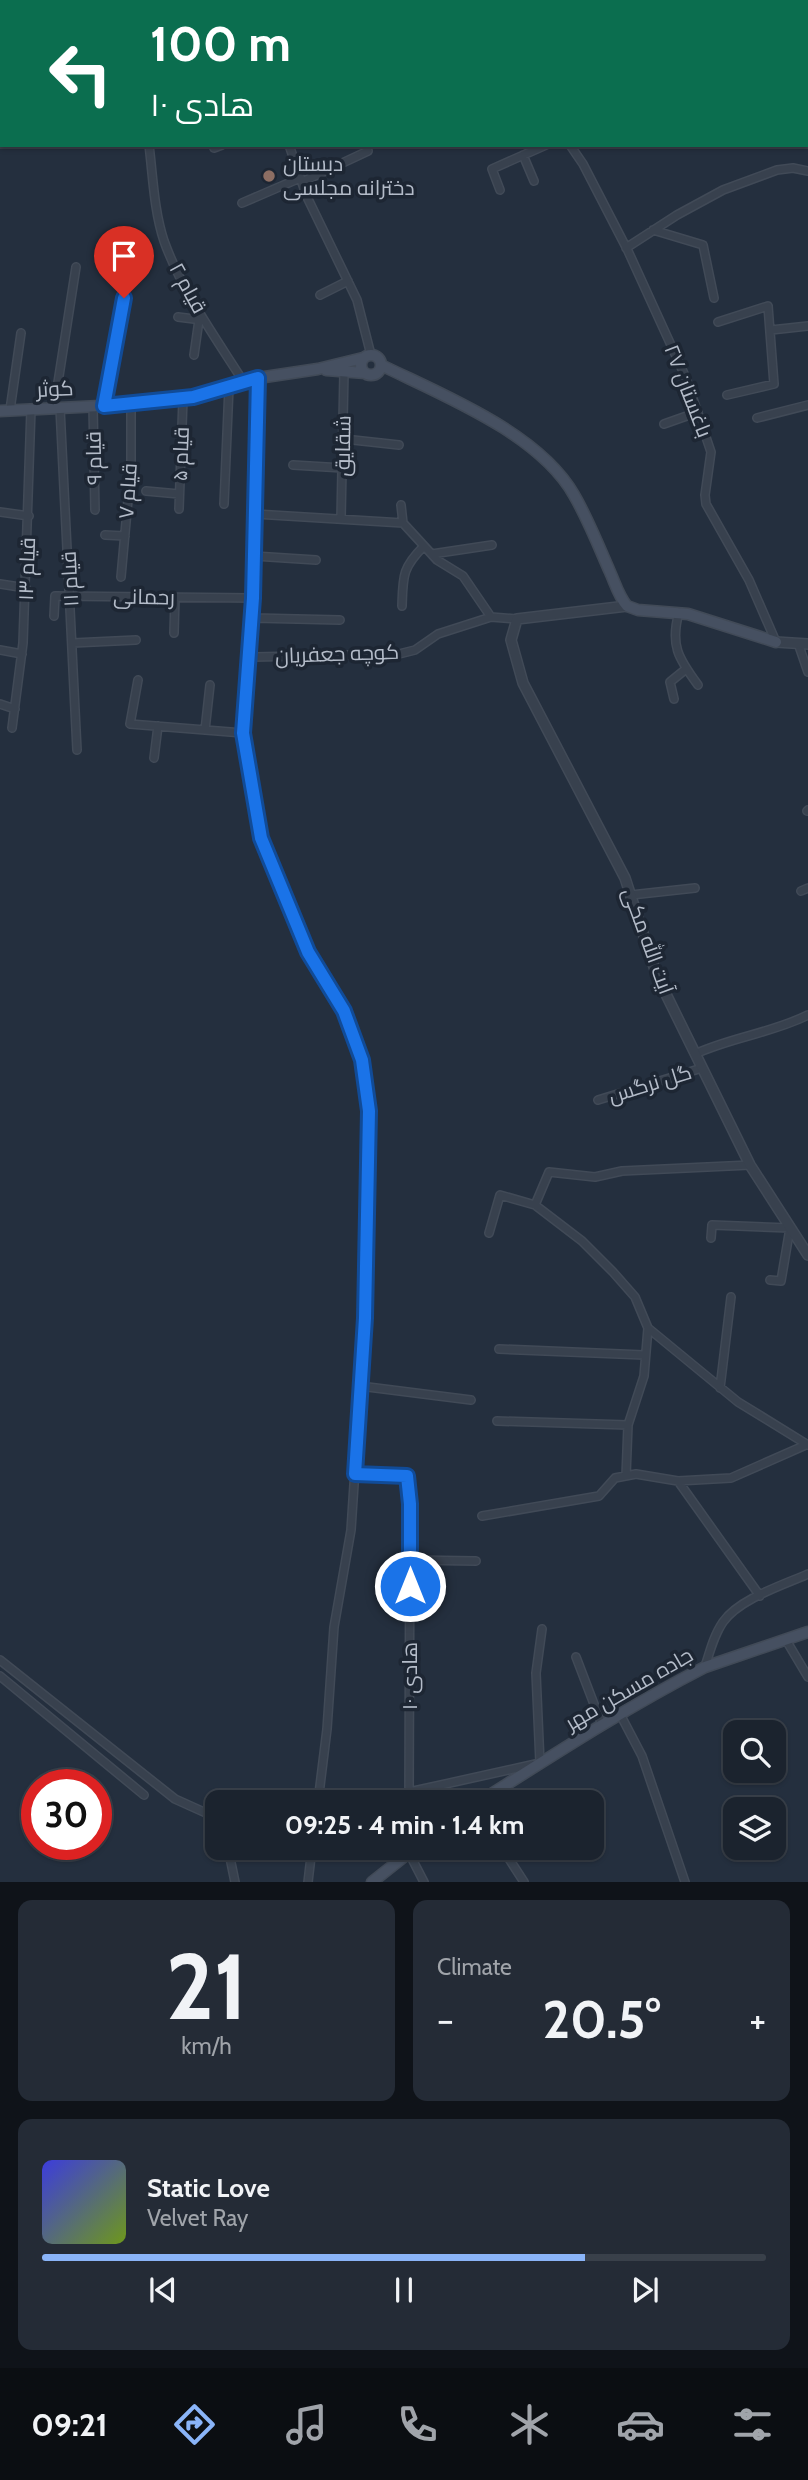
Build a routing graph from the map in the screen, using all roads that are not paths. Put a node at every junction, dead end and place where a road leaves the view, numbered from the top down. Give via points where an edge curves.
1 (149, 147) edge
2 (290, 147) edge
3 (541, 147) edge
4 (571, 147) edge
5 (368, 151) dead end
6 (523, 155) junction
7 (808, 171) edge
8 (301, 180) junction
9 (534, 181) dead end
10 (500, 190) dead end
11 (242, 203) dead end
12 (653, 230) junction
13 (626, 248) junction
14 (76, 267) dead end
15 (129, 271) dead end
16 (348, 281) junction
17 (320, 295) dead end
18 (714, 298) dead end
19 (178, 317) dead end
20 (203, 321) junction
21 (718, 321) dead end
22 (808, 327) edge
23 (771, 330) junction
24 (21, 333) dead end
25 (194, 355) dead end
26 (367, 356) junction
27 (381, 365) junction
28 (318, 369) junction
29 (344, 372) junction
30 (369, 374) junction
31 (258, 378) junction
32 (411, 379) junction
33 (243, 381) junction
34 (229, 387) junction
35 (727, 395) dead end
36 (183, 399) junction
37 (131, 405) junction
38 (808, 405) edge
39 (99, 406) junction
40 (57, 408) junction
41 (31, 409) junction
42 (5, 411) edge
43 (698, 412) junction
44 (757, 418) dead end
45 (664, 425) dead end
46 (344, 439) junction
47 (399, 445) dead end
48 (293, 465) dead end
49 (343, 468) junction
50 (146, 491) dead end
51 (179, 494) junction
52 (224, 504) dead end
53 (401, 505) dead end
54 (179, 509) dead end
55 (95, 510) dead end
56 (0, 512) edge
57 (255, 514) junction
58 (29, 516) junction
59 (341, 519) junction
60 (403, 523) junction
61 (105, 535) dead end
62 (125, 536) junction
63 (492, 545) dead end
64 (424, 546) junction
65 (432, 554) junction
66 (254, 556) junction
67 (316, 560) dead end
68 (121, 577) dead end
69 (0, 584) edge
70 (26, 588) junction
71 (71, 596) junction
72 (175, 598) junction
73 (253, 598) junction
74 (402, 606) dead end
75 (627, 606) junction
76 (679, 612) junction
77 (54, 616) dead end
78 (491, 617) junction
79 (252, 618) junction
80 (517, 619) junction
81 (340, 620) dead end
82 (174, 633) dead end
83 (136, 640) dead end
84 (776, 642) junction
85 (73, 643) junction
86 (803, 644) edge
87 (0, 650) edge
88 (22, 654) junction
89 (249, 657) junction
90 (686, 669) junction
91 (808, 672) edge
92 (138, 680) dead end
93 (209, 685) dead end
94 (698, 685) dead end
95 (674, 699) dead end
96 (0, 704) edge
97 (15, 709) junction
98 (158, 726) junction
99 (12, 728) dead end
100 (205, 730) junction
101 (243, 733) junction
102 (77, 750) dead end
103 (154, 758) dead end
104 (695, 888) dead end
105 (631, 895) junction
106 (808, 1015) edge
107 (695, 1054) junction
108 (702, 1068) junction
109 (598, 1100) dead end
110 (750, 1165) junction
111 (535, 1205) junction
112 (790, 1228) junction
113 (489, 1233) dead end
114 (711, 1238) dead end
115 (808, 1255) edge
116 (770, 1280) dead end
117 (731, 1297) dead end
118 (648, 1328) junction
119 (499, 1349) dead end
120 (644, 1355) junction
121 (360, 1387) junction
122 (720, 1388) junction
123 (471, 1400) dead end
124 (497, 1421) dead end
125 (628, 1425) junction
126 (808, 1444) edge
127 (355, 1474) junction
128 (626, 1476) junction
129 (678, 1480) junction
130 (482, 1516) dead end
131 (410, 1560) junction
132 (476, 1561) dead end
133 (808, 1574) edge
134 (760, 1596) junction
135 (542, 1629) dead end
136 (808, 1632) edge
137 (786, 1640) junction
138 (576, 1657) dead end
139 (0, 1660) edge
140 (705, 1667) junction
141 (0, 1676) edge
142 (808, 1677) edge
143 (620, 1714) junction
144 (602, 1725) junction
145 (540, 1763) junction
146 (319, 1790) edge
147 (409, 1790) edge
148 (418, 1790) edge
149 (498, 1790) edge
150 (144, 1795) dead end
151 (205, 1813) edge
152 (231, 1860) edge
153 (311, 1860) edge
154 (399, 1860) edge
155 (416, 1860) edge
156 (510, 1860) edge
157 (235, 1881) edge
158 (308, 1881) edge
159 (372, 1881) edge
160 (424, 1881) edge
161 (524, 1881) edge
162 (685, 1881) edge

1 - 20 street, قیام ۲ via 164,240
2 - 8 street
3 - 6 street
4 - 13 street, باغستان ۲۷
5 - 8 street
6 - 9 street
6 - 10 street via 492,169
7 - 12 street via 785,168 756,177 706,198
8 - 11 street
8 - 16 street
12 - 13 street
12 - 18 street via 703,246
13 - 43 street, باغستان ۲۷
14 - 40 street, قیام ۱۱
15 - 39 street, قیام ۹
16 - 17 street
16 - 26 street via 357,300
19 - 20 street
20 - 25 street
20 - 33 street, قیام ۲
21 - 23 street via 768,306
22 - 23 street
23 - 35 street via 774,384
24 - 42 street
26 - 27 main road
26 - 28 main road
26 - 30 main road via 361,363
27 - 30 main road
27 - 32 main road
28 - 29 main road
28 - 31 main road, کوثر
29 - 30 main road
29 - 46 street, شقایق
30 - 32 main road
31 - 33 main road, کوثر
31 - 57 street
32 - 75 main road via 500,425 559,473 580,506
33 - 34 main road, کوثر
34 - 36 main road, کوثر
34 - 52 street
36 - 37 main road, کوثر
36 - 51 street, قیام ۵
37 - 39 main road, کوثر
37 - 62 street, قیام ۷
38 - 44 street
39 - 40 main road, کوثر
39 - 55 street, قیام ۹
40 - 41 main road, کوثر
40 - 71 street, قیام ۱۱
41 - 42 main road, کوثر
41 - 58 street, قیام ۱۳
43 - 45 street
43 - 84 street, باغستان ۲۷ via 711,452 706,504
46 - 47 street
46 - 49 street, شقایق
48 - 49 street
49 - 59 street, شقایق
50 - 51 street
51 - 54 street, قیام ۵
53 - 60 street
56 - 58 street
57 - 59 street
57 - 66 street
58 - 70 street, قیام ۱۳
59 - 60 street
60 - 64 street
61 - 62 street
62 - 68 street, قیام ۷
63 - 65 street
64 - 65 street
64 - 74 street via 403,572
65 - 78 street via 463,576
66 - 67 street
66 - 73 street
69 - 70 street
70 - 88 street, قیام ۱۳
71 - 72 street, رحمانی
71 - 77 street via 55,596
71 - 85 street, قیام ۱۱
72 - 73 street, رحمانی
72 - 82 street
73 - 79 street
75 - 76 main road
75 - 80 street, کوچه جعفریان
76 - 84 main road
76 - 90 street via 674,641
78 - 80 street, کوچه جعفریان
78 - 89 street, کوچه جعفریان via 438,634 415,650 399,654
79 - 81 street
79 - 89 street
80 - 105 street, آیت الله مکی via 511,640 523,683
83 - 85 street
84 - 86 street
85 - 102 street, قیام ۱۱
86 - 91 street
87 - 88 street
88 - 97 street, قیام ۱۳
89 - 101 street
90 - 94 street
90 - 95 street via 670,682
92 - 98 street via 130,724
93 - 100 street
96 - 97 street
97 - 99 street, قیام ۱۳
98 - 100 street
98 - 103 street
100 - 101 street
101 - 121 street via 261,838 308,952 344,1011 362,1060 369,1111
104 - 105 street
105 - 107 street, آیت الله مکی via 657,976
106 - 107 street
107 - 108 street, آیت الله مکی
108 - 109 street, گل نرگس
108 - 110 street, آیت الله مکی
110 - 111 street via 622,1171 595,1177 550,1172
110 - 112 street, آیت الله مکی
111 - 113 street via 500,1195
111 - 118 street via 613,1272 635,1297
112 - 114 street via 712,1224
112 - 115 street, آیت الله مکی
112 - 116 street via 781,1281
117 - 122 street
118 - 120 street
118 - 122 street
119 - 120 street
120 - 125 street via 644,1376
121 - 123 street
121 - 127 street
122 - 126 street
124 - 125 street
125 - 128 street
126 - 129 street via 731,1478
127 - 131 street, هادی ۱۰ via 407,1476
127 - 146 street via 351,1530 334,1627
128 - 129 street
128 - 130 street via 615,1478 599,1496
129 - 134 street
131 - 132 street
131 - 147 street, هادی ۱۰
133 - 134 street
134 - 140 street via 725,1619
135 - 145 street via 536,1673
136 - 137 main road, جاده مسکن مهر
137 - 140 main road, جاده مسکن مهر
137 - 142 street
138 - 144 street
139 - 151 street via 175,1800
140 - 143 main road, جاده مسکن مهر
141 - 150 street
143 - 144 main road, جاده مسکن مهر
143 - 162 street via 642,1756
144 - 145 main road, جاده مسکن مهر
145 - 148 street
145 - 149 main road, جاده مسکن مهر
152 - 157 street
153 - 158 street
154 - 159 main road
155 - 160 street
156 - 161 street

